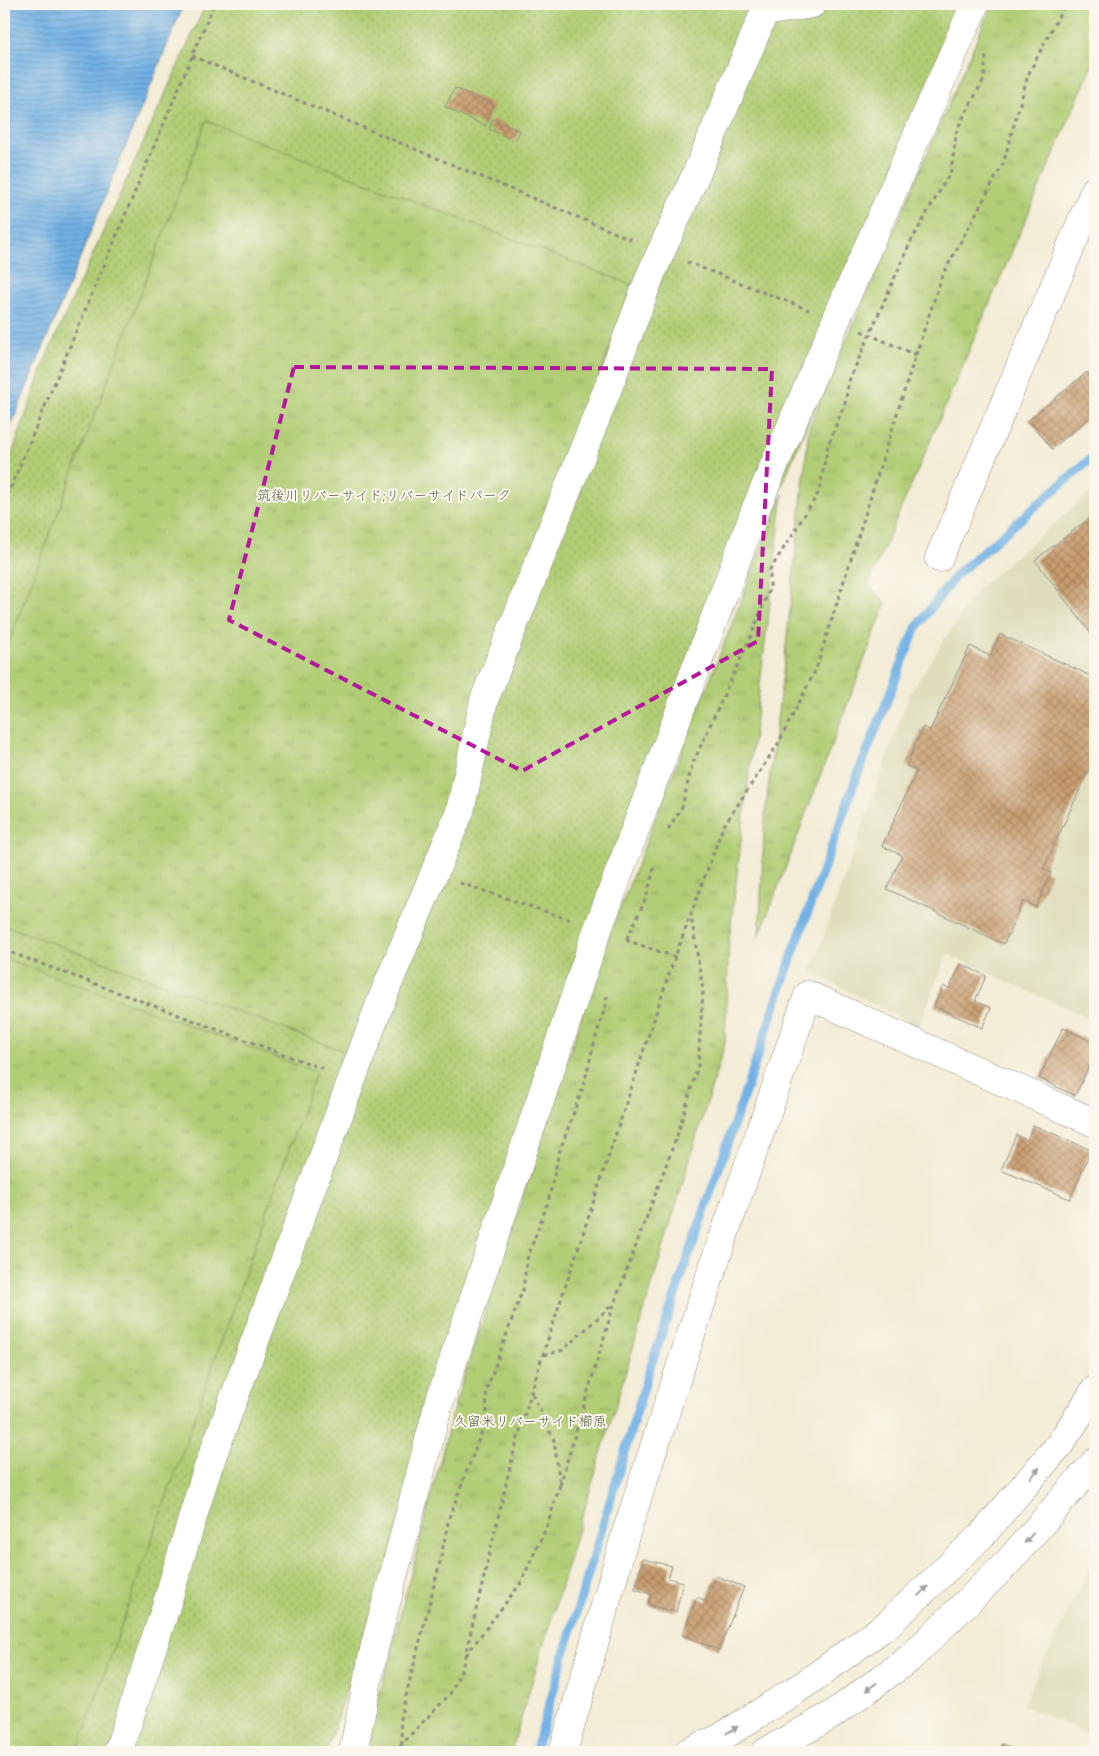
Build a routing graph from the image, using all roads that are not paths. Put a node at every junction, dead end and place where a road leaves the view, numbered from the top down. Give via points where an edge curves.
1 (812, 4) edge
2 (975, 4) edge
3 (767, 8) edge
4 (1095, 190) edge
5 (939, 558) dead end
6 (1095, 1123) edge
7 (1095, 1390) edge
8 (1095, 1462) edge
9 (118, 1752) edge
10 (353, 1752) edge
11 (564, 1752) edge
12 (688, 1752) edge
13 (766, 1752) edge

1 - 3 street
2 - 10 street via 756,508 598,929 438,1406 375,1645
3 - 9 street via 661,252 484,700 460,811 382,1001 206,1472
4 - 5 street
6 - 11 street via 808,995 715,1261 629,1523
12 -> 7 street via 720,1738 805,1684 888,1624 982,1535 1060,1444
8 -> 13 street via 1008,1562 910,1658 832,1715

